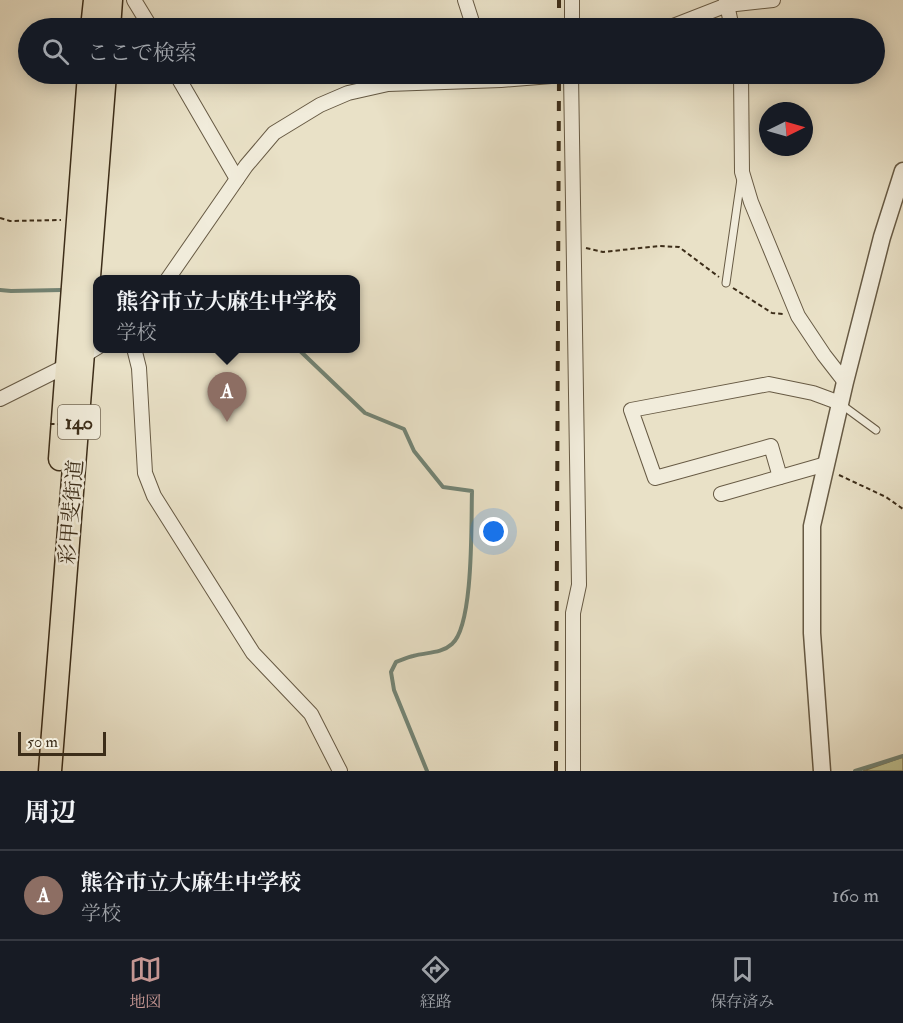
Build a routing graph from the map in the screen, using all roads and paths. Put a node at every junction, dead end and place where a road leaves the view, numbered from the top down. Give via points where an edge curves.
1 (95, 0) edge
2 (111, 0) edge
3 (135, 0) edge
4 (465, 0) edge
5 (572, 0) edge
6 (773, 0) edge
7 (727, 2) edge
8 (93, 18) edge
9 (110, 18) edge
10 (145, 18) edge
11 (471, 18) edge
12 (572, 18) edge
13 (691, 18) edge
14 (730, 18) edge
15 (88, 84) edge
16 (104, 84) edge
17 (182, 84) edge
18 (388, 84) edge
19 (573, 84) edge
20 (741, 84) edge
21 (903, 171) edge
22 (742, 172) junction
23 (237, 179) junction
24 (0, 218) edge
25 (78, 220) junction
26 (574, 246) junction
27 (170, 275) edge
28 (726, 283) junction
29 (798, 316) junction
30 (136, 353) edge
31 (83, 356) edge
32 (845, 382) junction
33 (0, 399) edge
34 (840, 403) junction
35 (50, 424) dead end
36 (92, 425) dead end
37 (876, 430) dead end
38 (825, 467) junction
39 (780, 477) junction
40 (721, 495) dead end
41 (903, 509) edge
42 (35, 771) edge
43 (50, 771) edge
44 (340, 771) edge
45 (573, 771) edge
46 (822, 771) edge

1 - 8 highway
2 - 9 highway
3 - 10 street
4 - 11 street
5 - 12 street
6 - 7 street
7 - 13 street
7 - 14 street
15 - 25 highway, 彩甲斐街道 / 140
16 - 31 highway, 彩甲斐街道 / 140
17 - 23 street
18 - 23 street via 348,93 320,105 274,133
19 - 26 street
20 - 22 street
21 - 32 street
22 - 28 lane
22 - 29 street
23 - 27 street
24 - 25 path
25 - 31 highway, 彩甲斐街道 / 140
26 - 28 path via 603,252 679,247
26 - 45 street via 579,585 573,613
28 - 29 path via 772,313
29 - 32 street
30 - 44 street via 140,368 145,472 154,496 253,653 311,714
31 - 33 street
31 - 42 highway, 彩甲斐街道 / 140
31 - 43 highway, 彩甲斐街道 / 140
32 - 34 street
34 - 37 lane
34 - 38 street
34 - 39 street via 769,384 631,410 655,478 771,446
35 - 36 path, bridge
38 - 39 street
38 - 41 path
38 - 46 street via 812,526 812,633
39 - 40 street

